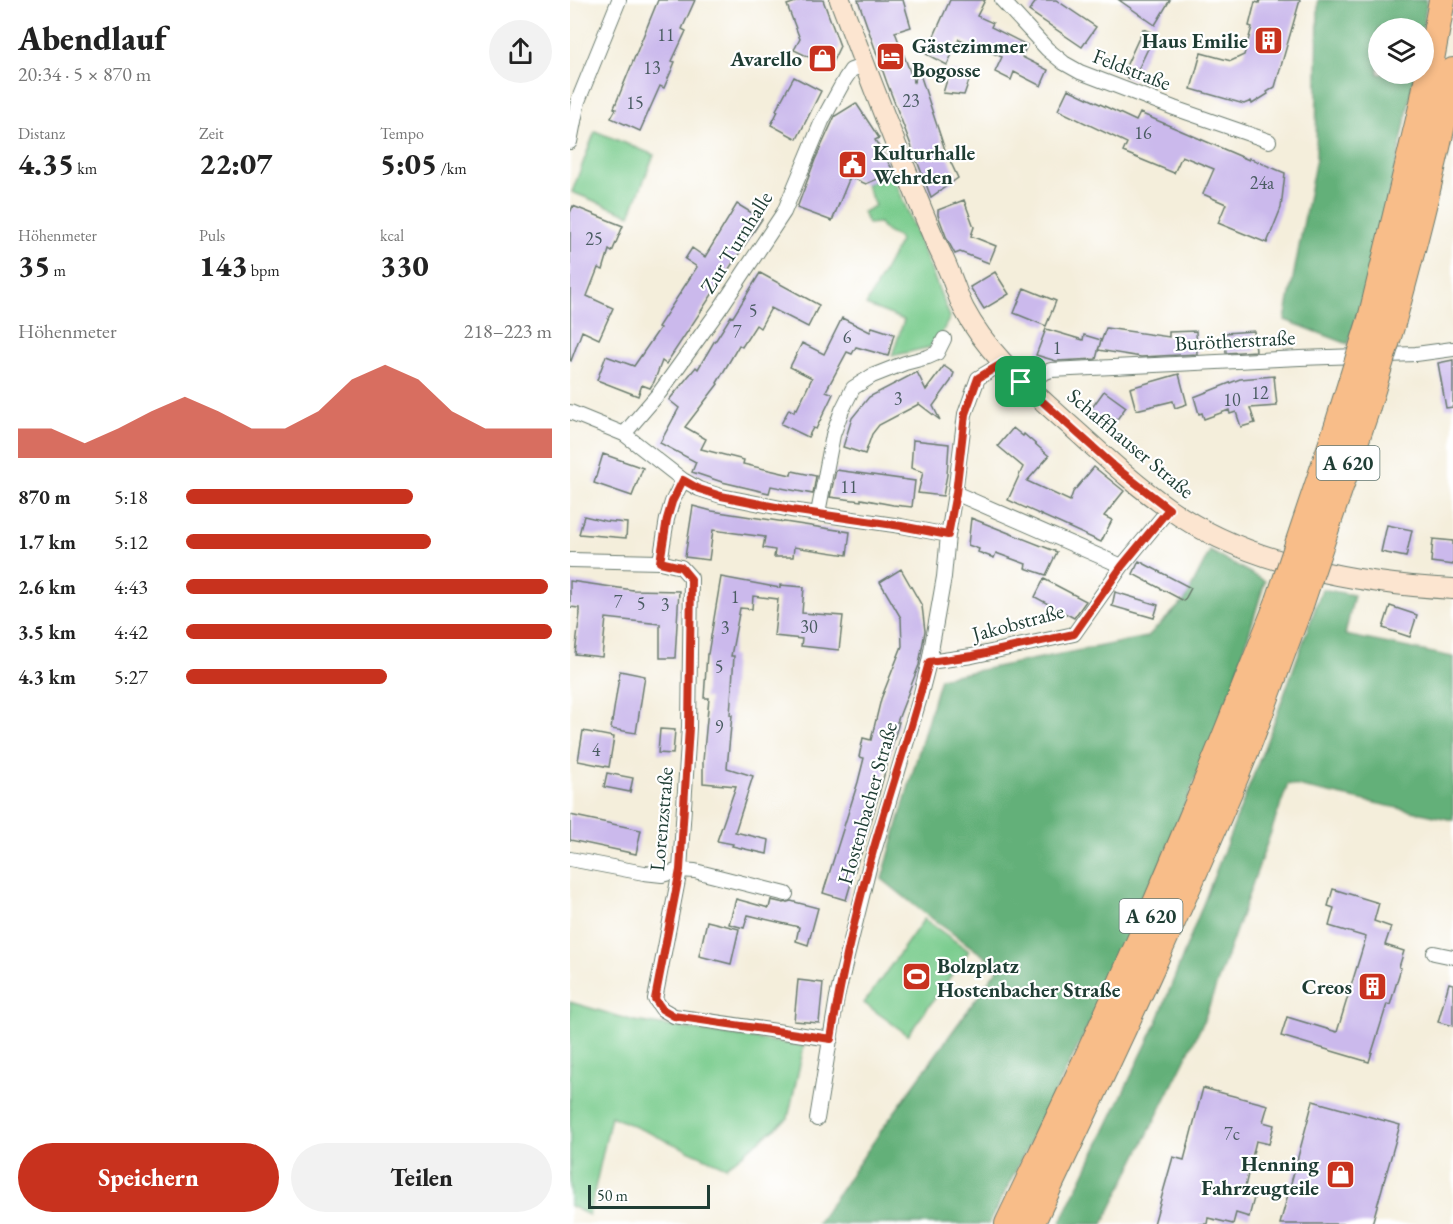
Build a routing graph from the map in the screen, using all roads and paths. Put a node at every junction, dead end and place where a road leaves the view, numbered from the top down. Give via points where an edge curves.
1 (619, 0) edge
2 (840, 0) edge
3 (1002, 0) edge
4 (1442, 0) edge
5 (865, 65) junction
6 (1453, 71) edge
7 (1269, 141) dead end
8 (570, 142) edge
9 (1382, 320) junction
10 (944, 339) dead end
11 (1453, 349) edge
12 (1003, 363) junction
13 (1021, 382) junction
14 (570, 412) edge
15 (624, 434) junction
16 (683, 480) junction
17 (956, 493) junction
18 (1169, 509) junction
19 (818, 513) junction
20 (948, 535) junction
21 (570, 560) edge
22 (660, 562) junction
23 (1122, 566) junction
24 (1453, 589) edge
25 (1289, 603) junction
26 (929, 662) junction
27 (570, 859) edge
28 (680, 870) junction
29 (786, 894) dead end
30 (1434, 953) dead end
31 (1453, 957) edge
32 (831, 1039) junction
33 (817, 1119) dead end
34 (1008, 1224) edge
35 (1031, 1224) edge

1 - 8 street via 578,101
2 - 5 street, Schaffhauser Straße
3 - 7 street, Feldstraße via 1047,49 1080,72
4 - 9 highway, A 620
5 - 12 street, Schaffhauser Straße via 963,308
5 - 15 street, Zur Turnhalle via 851,70 845,79 784,212 660,392
6 - 9 highway, A 620 via 1416,236
9 - 25 highway, A 620, bridge via 1366,410
10 - 19 street via 937,352 928,357 872,376 853,388 833,435
11 - 13 street, Burötherstraße via 1416,354 1052,370
12 - 13 street, Schaffhauser Straße
12 - 17 street, Hostenbacher Straße via 978,378 965,414
13 - 18 street, Schaffhauser Straße via 1115,467
14 - 15 street
15 - 16 street
16 - 19 street via 721,496
16 - 22 street via 667,519
17 - 20 street, Hostenbacher Straße
17 - 23 street
18 - 23 street, Jakobstraße
18 - 24 street, Schaffhauser Straße via 1217,536 1283,562 1357,579
19 - 20 street
20 - 26 street, Hostenbacher Straße
21 - 22 street
22 - 28 street, Lorenzstraße via 681,567 691,579 689,727
23 - 26 street, Jakobstraße via 1074,634
25 - 34 highway, A 620 via 1218,756 1138,945
25 - 35 highway, A 620 via 1239,768 1144,986
26 - 32 street, Hostenbacher Straße via 868,868 837,997
27 - 28 street via 662,876
28 - 29 street
28 - 32 street, Lorenzstraße via 655,999 662,1009 674,1016
30 - 31 street
32 - 33 street, Hostenbacher Straße

